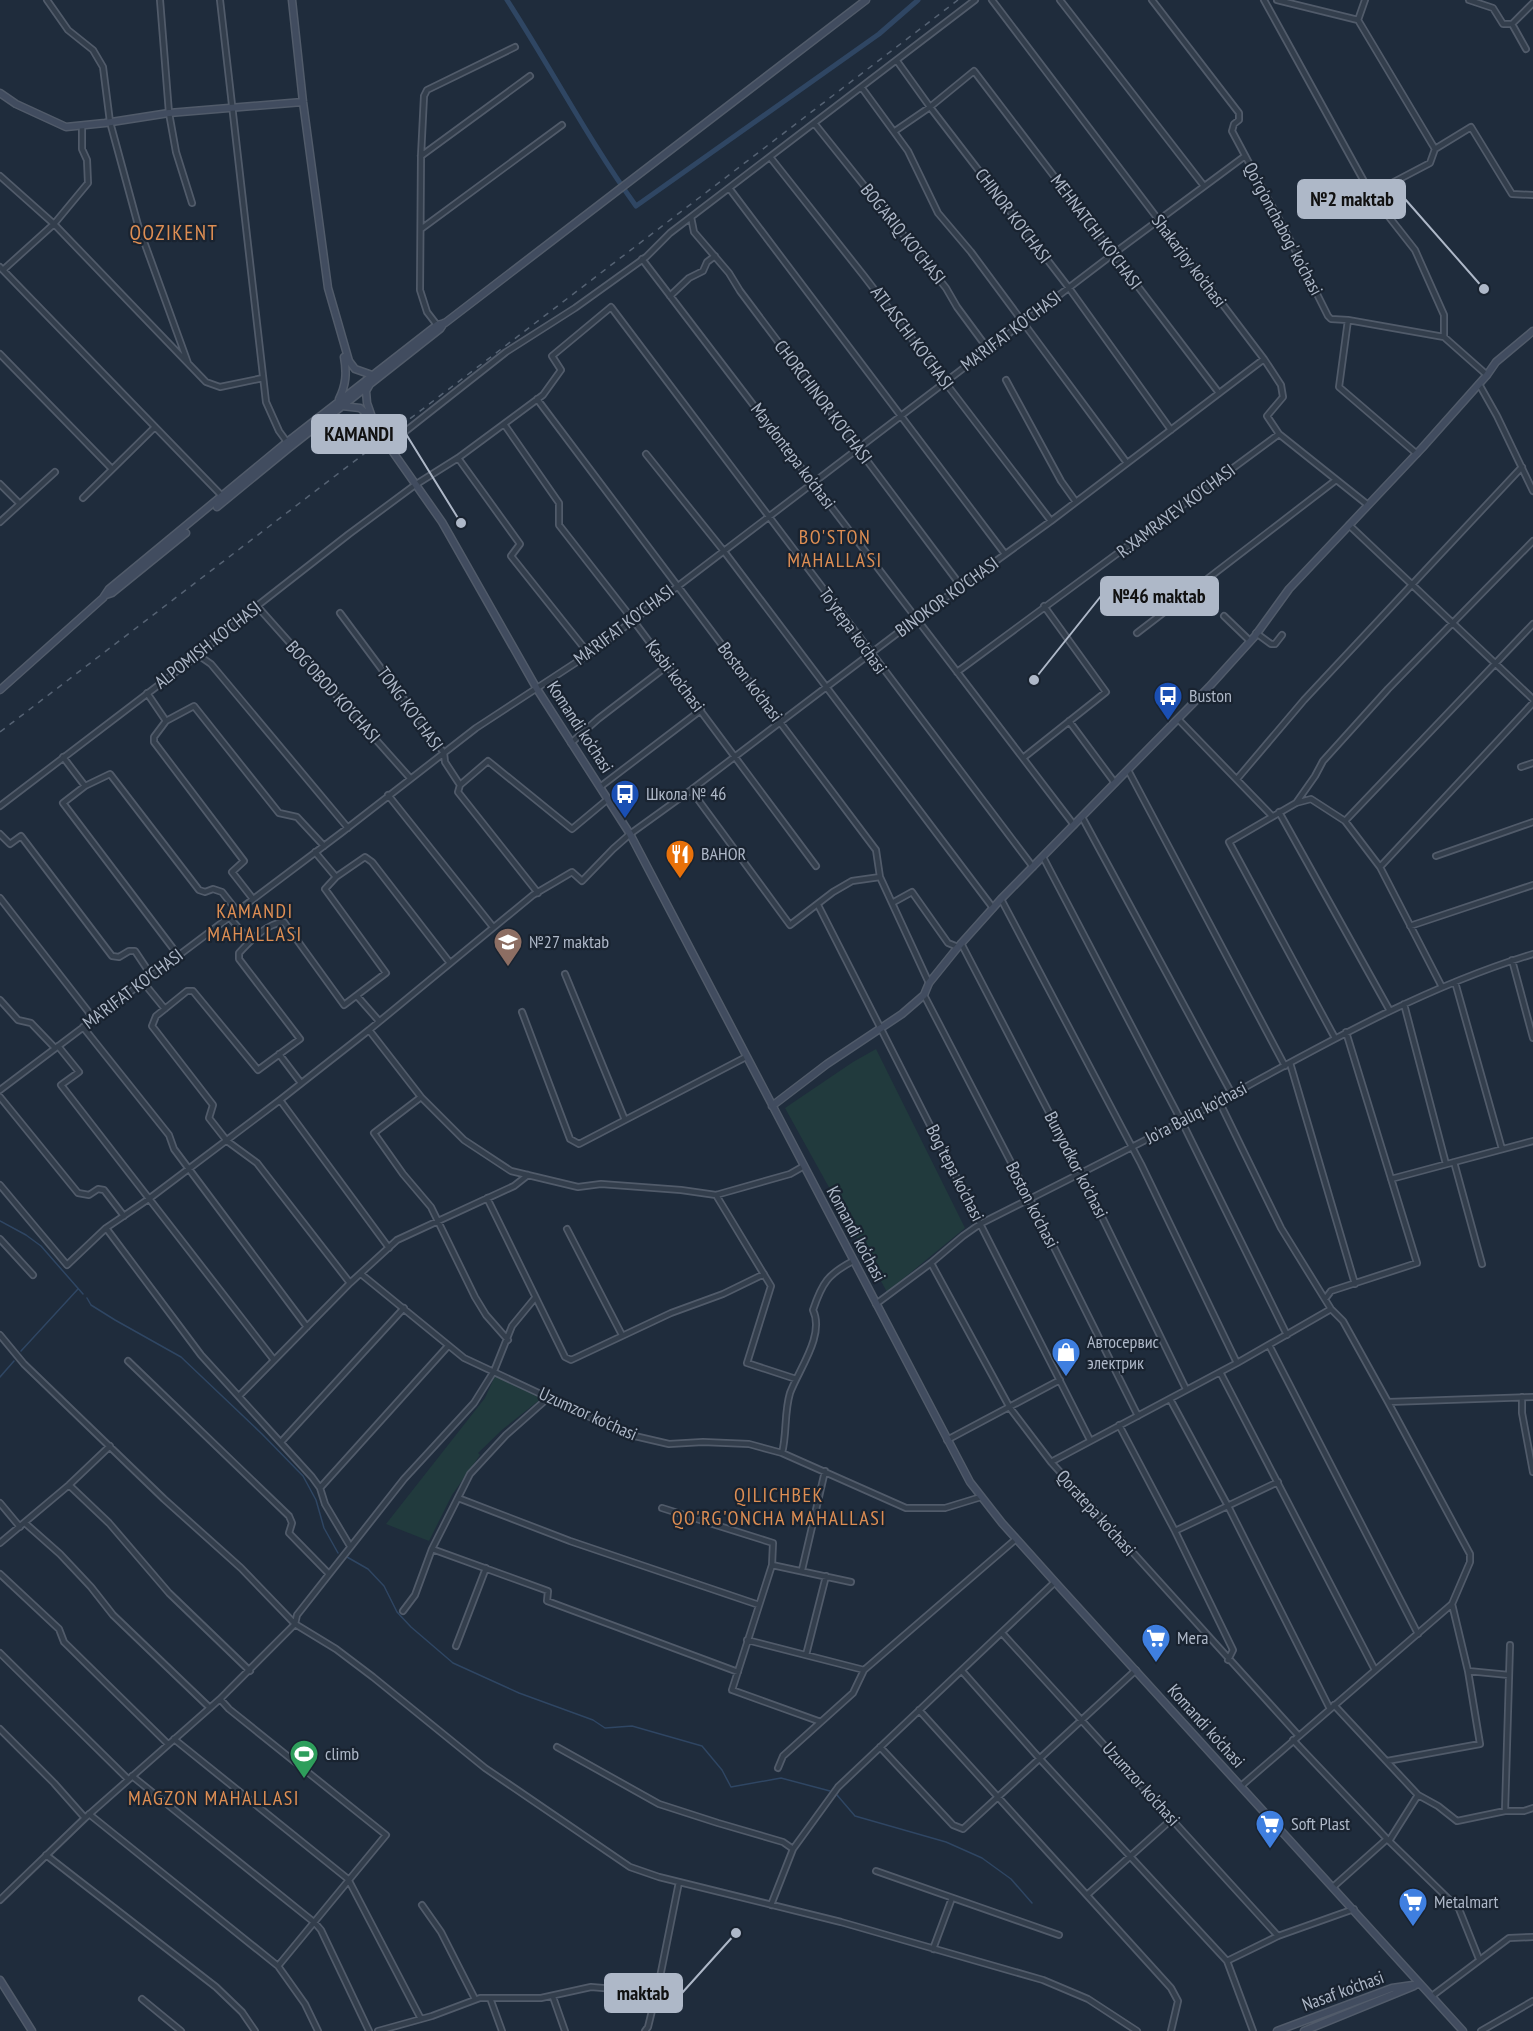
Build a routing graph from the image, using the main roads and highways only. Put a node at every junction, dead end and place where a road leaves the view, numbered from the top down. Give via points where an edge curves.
1 (292, 0) edge
2 (866, 0) edge
3 (0, 93) edge
4 (303, 102) junction
5 (445, 322) junction
6 (1533, 331) edge
7 (340, 336) junction
8 (372, 375) junction
9 (370, 384) junction
10 (339, 404) junction
11 (373, 420) junction
12 (106, 595) junction
13 (0, 690) edge
14 (772, 1106) junction
15 (0, 1980) edge
16 (1420, 1984) junction
17 (1392, 1988) junction
18 (1395, 1995) junction
19 (32, 2031) edge
20 (1277, 2031) edge
21 (1304, 2031) edge
22 (1463, 2031) edge

1 - 4 main road
2 - 5 main road
3 - 4 main road via 66,127 232,106
4 - 7 main road via 327,288
5 - 8 main road
5 - 9 main road
6 - 14 main road via 1496,362 1417,454 1289,589 1250,641 1178,719 1001,899 959,945 924,995
7 - 8 main road via 355,369
7 - 10 main road via 346,370
8 - 10 main road
9 - 10 main road
9 - 11 main road, Komandi ko‘chasi via 367,404
10 - 11 main road via 360,408
10 - 12 main road
10 - 12 main road via 287,442
11 - 14 main road, Komandi ko‘chasi via 453,540 537,689 630,834
12 - 13 main road
14 - 16 main road, Komandi ko‘chasi via 947,1440 981,1497
15 - 19 main road
16 - 17 main road, Nasaf ko‘chasi
16 - 18 main road, Nasaf ko‘chasi
16 - 22 main road
17 - 18 main road
17 - 20 main road, Nasaf ko‘chasi
18 - 21 main road, Nasaf ko‘chasi

